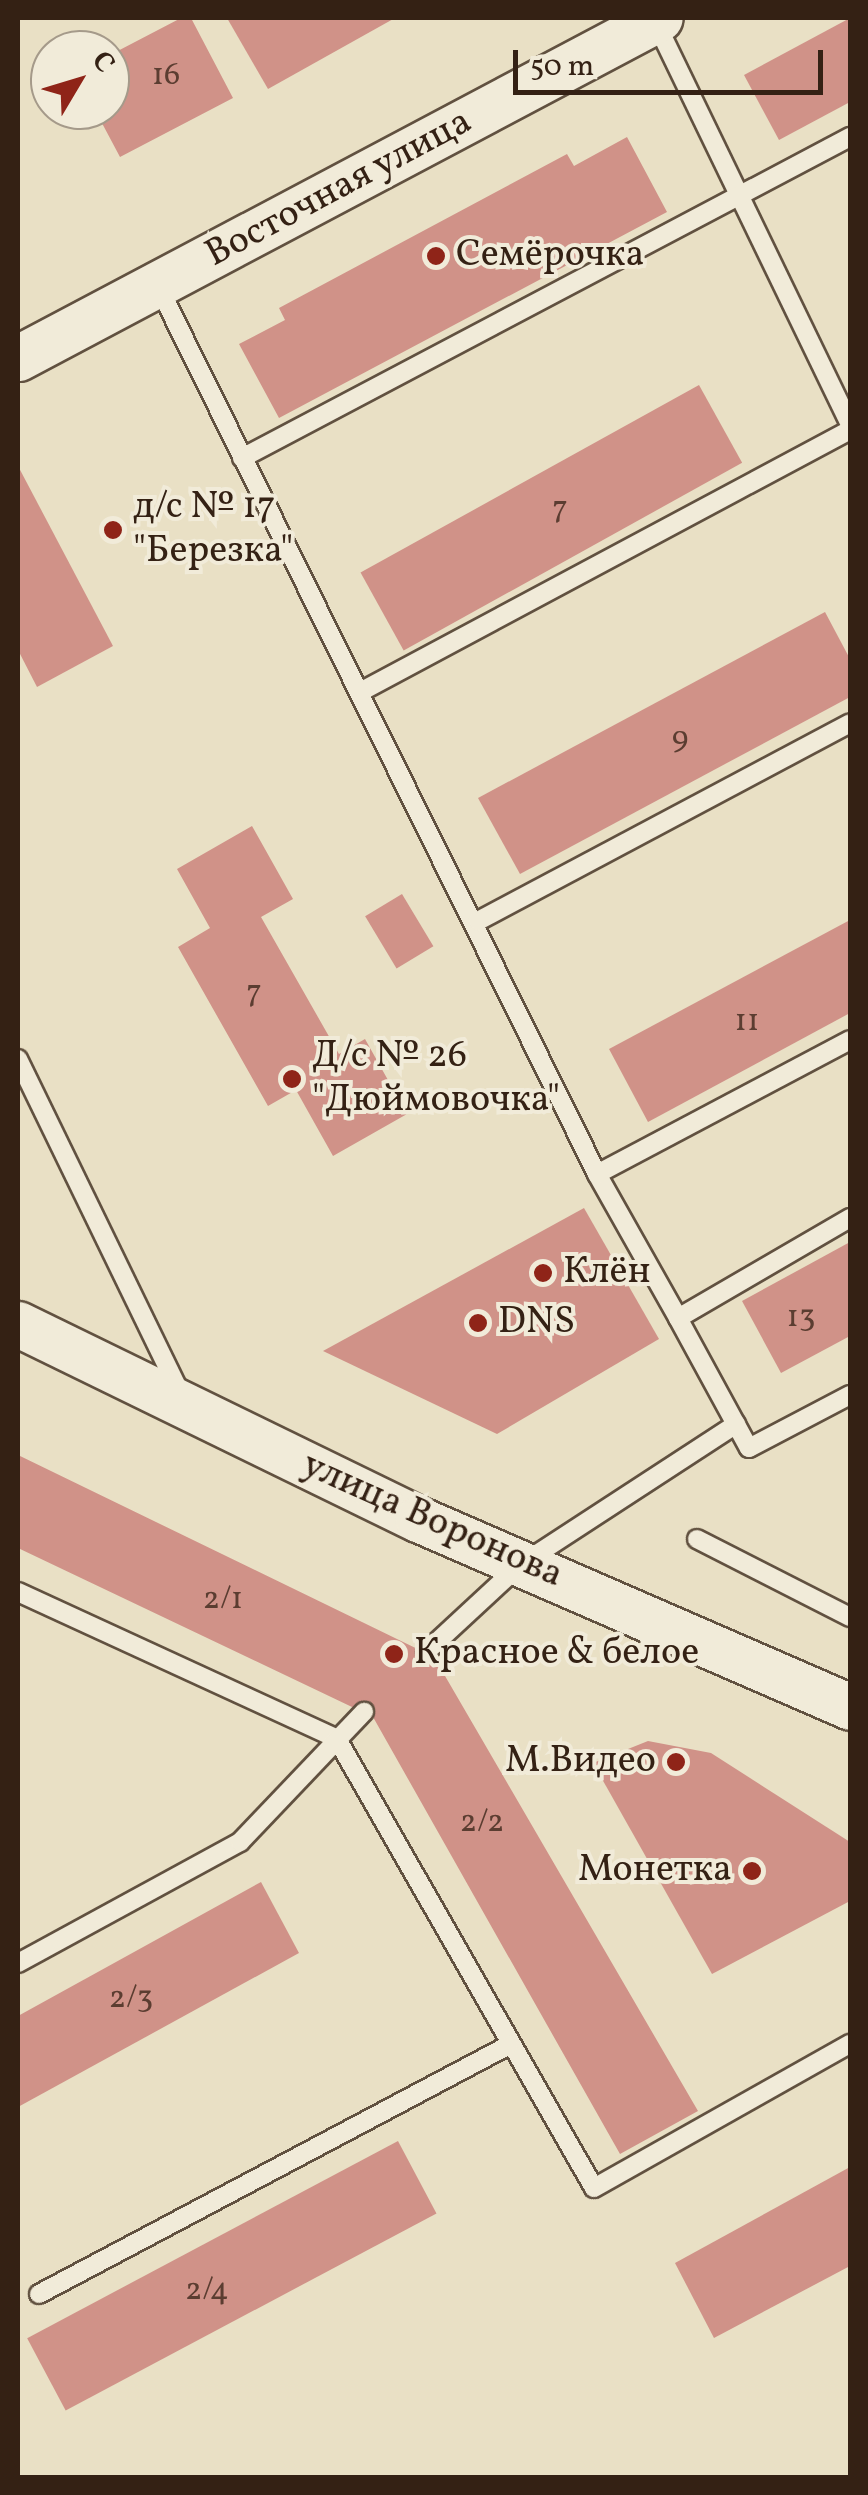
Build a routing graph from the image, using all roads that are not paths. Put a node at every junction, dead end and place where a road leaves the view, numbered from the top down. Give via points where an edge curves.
1 (658, 19) edge
2 (850, 137) edge
3 (738, 196) junction
4 (158, 285) junction
5 (18, 358) edge
6 (850, 428) edge
7 (242, 458) junction
8 (362, 691) junction
9 (850, 723) edge
10 (478, 920) junction
11 (850, 1040) edge
12 (18, 1059) edge
13 (597, 1174) junction
14 (850, 1218) edge
15 (678, 1318) junction
16 (18, 1324) edge
17 (850, 1395) edge
18 (183, 1400) junction
19 (736, 1424) junction
20 (697, 1538) dead end
21 (520, 1565) junction
22 (18, 1592) edge
23 (850, 1617) edge
24 (426, 1652) dead end
25 (850, 1708) edge
26 (364, 1712) dead end
27 (337, 1739) junction
28 (18, 1963) edge
29 (850, 2044) edge
30 (508, 2045) junction
31 (39, 2294) dead end

1 - 3 lane
1 - 4 street, Восточная улица
2 - 3 lane
3 - 6 lane
3 - 7 lane
4 - 5 street, Восточная улица
4 - 7 lane
6 - 8 lane
7 - 8 lane
8 - 10 lane
9 - 10 lane
10 - 13 lane
11 - 13 lane
12 - 18 lane
13 - 15 lane
14 - 15 lane
15 - 19 lane
16 - 18 street, улица Воронова
17 - 19 lane via 749,1448
18 - 21 street, улица Воронова
19 - 21 lane
20 - 23 lane
21 - 24 lane
21 - 25 street, улица Воронова
22 - 27 lane
26 - 27 lane
27 - 28 lane via 240,1842
27 - 30 lane
29 - 30 lane via 594,2188
30 - 31 lane

